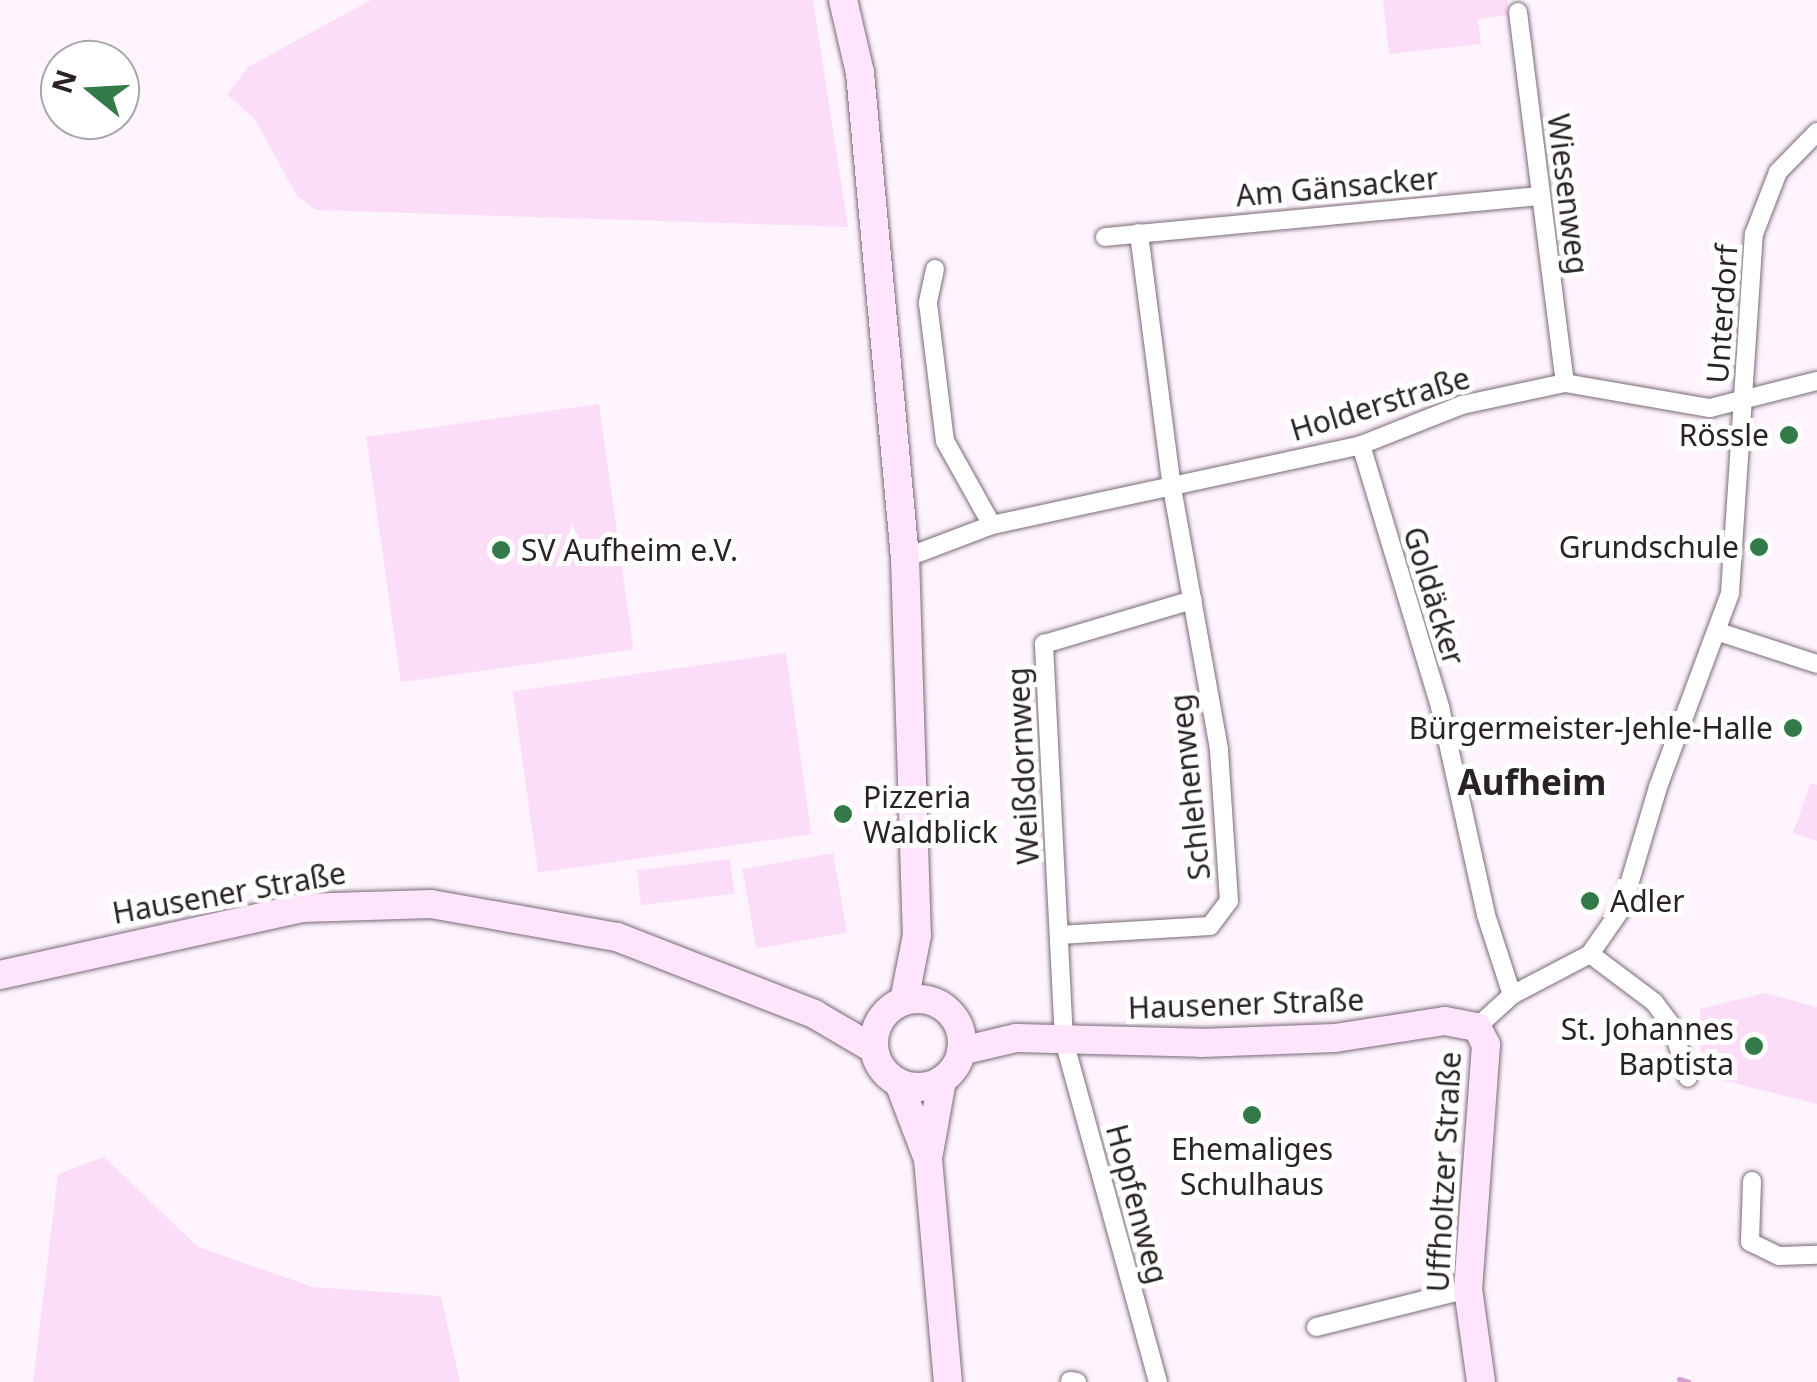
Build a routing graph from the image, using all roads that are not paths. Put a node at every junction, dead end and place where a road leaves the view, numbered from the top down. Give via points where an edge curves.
1 (843, 0) edge
2 (1518, 12) dead end
3 (1817, 132) edge
4 (1541, 196) junction
5 (1138, 233) junction
6 (1105, 237) dead end
7 (935, 270) dead end
8 (1817, 381) edge
9 (1565, 383) junction
10 (1744, 403) junction
11 (1361, 445) junction
12 (1172, 488) junction
13 (992, 525) junction
14 (905, 558) junction
15 (1193, 600) junction
16 (1719, 632) junction
17 (1817, 664) edge
18 (917, 935) junction
19 (1059, 936) junction
20 (1590, 954) junction
21 (1, 970) edge
22 (1512, 995) junction
23 (904, 1002) junction
24 (946, 1013) junction
25 (814, 1014) junction
26 (880, 1020) junction
27 (1477, 1027) junction
28 (1016, 1038) junction
29 (1064, 1040) junction
30 (874, 1049) junction
31 (961, 1051) junction
32 (1688, 1078) dead end
33 (942, 1080) junction
34 (899, 1083) junction
35 (928, 1159) junction
36 (1752, 1181) dead end
37 (1817, 1255) edge
38 (1468, 1289) junction
39 (1316, 1327) dead end
40 (948, 1382) edge
41 (1158, 1382) edge
42 (1481, 1382) edge

1 - 14 street via 860,73
2 - 4 street, Wiesenweg
3 - 10 street, Unterdorf via 1778,172 1754,234
4 - 5 street, Am Gänsacker
4 - 9 street, Wiesenweg
5 - 6 street, Am Gänsacker
5 - 12 street
7 - 13 street via 928,303 945,440
8 - 10 street, Holderstraße
9 - 10 street, Holderstraße via 1710,408
9 - 11 street, Holderstraße via 1462,405
10 - 16 street, Unterdorf via 1737,546
11 - 12 street, Holderstraße
11 - 22 street, Goldäcker via 1440,707 1486,916
12 - 13 street, Holderstraße
12 - 15 street, Schlehenweg
13 - 14 street, Holderstraße
14 - 18 street
15 - 19 street, Weißdornweg via 1044,644
15 - 19 street, Schlehenweg via 1219,749 1230,901 1210,926
16 - 17 street
16 - 20 street, Unterdorf via 1658,787 1622,908
18 - 23 street
18 - 24 street
19 - 29 street, Weißdornweg
20 - 22 street, Unterdorf
20 - 32 street via 1654,1002 1672,1026
21 - 25 street, Hausener Straße via 374,901 554,922 617,937
22 - 27 street, Unterdorf
23 - 24 street
23 - 26 street
24 - 28 street, Hausener Straße
24 - 31 street
25 - 26 street, Hausener Straße
25 - 30 street, Hausener Straße
26 - 30 street
27 - 29 street, Hausener Straße via 1446,1022 1334,1038
27 - 38 street, Uffholtzer Straße via 1486,1045
28 - 29 street, Hausener Straße
28 - 31 street, Hausener Straße
29 - 41 street, Hopfenweg
30 - 34 street via 882,1069
31 - 33 street
33 - 34 street via 920,1087
33 - 35 street
34 - 35 street
35 - 40 street
36 - 37 street via 1750,1242 1779,1256
38 - 39 street
38 - 42 street, Uffholtzer Straße

